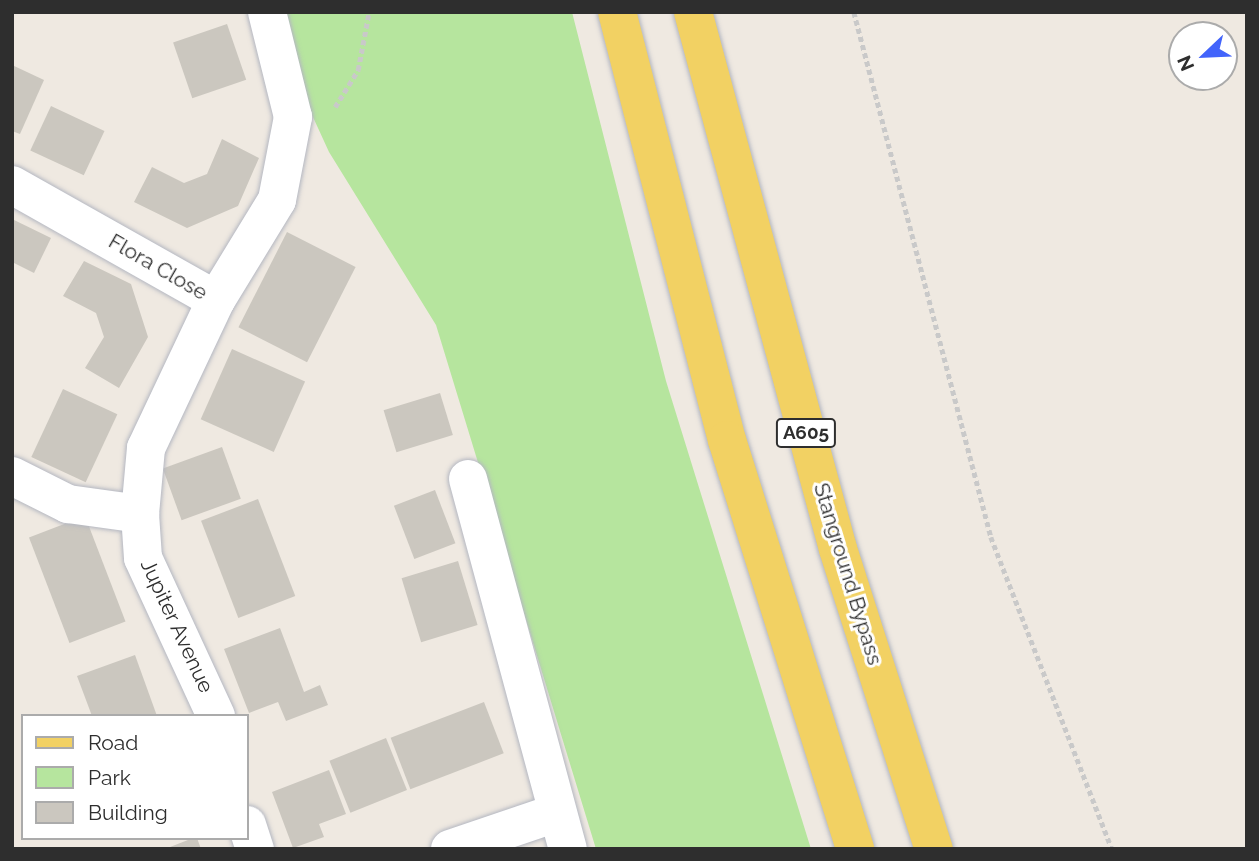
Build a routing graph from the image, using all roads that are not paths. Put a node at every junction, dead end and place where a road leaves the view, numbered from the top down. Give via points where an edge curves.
1 (267, 12) edge
2 (617, 12) edge
3 (693, 12) edge
4 (12, 185) edge
5 (216, 300) junction
6 (12, 476) edge
7 (467, 479) dead end
8 (139, 514) junction
9 (215, 714) edge
10 (556, 813) junction
11 (248, 828) edge
12 (255, 849) edge
13 (450, 849) edge
14 (568, 849) edge
15 (855, 849) edge
16 (934, 849) edge

1 - 5 street, Flora Close via 293,117 277,200
2 - 15 main road via 727,440
3 - 16 main road, Stanground Bypass / A605 via 838,549
4 - 5 street, Flora Close
5 - 8 street, Jupiter Avenue via 146,448
6 - 8 street via 68,504
7 - 10 street
8 - 9 street, Jupiter Avenue via 143,558
10 - 13 street
10 - 14 street
11 - 12 street

